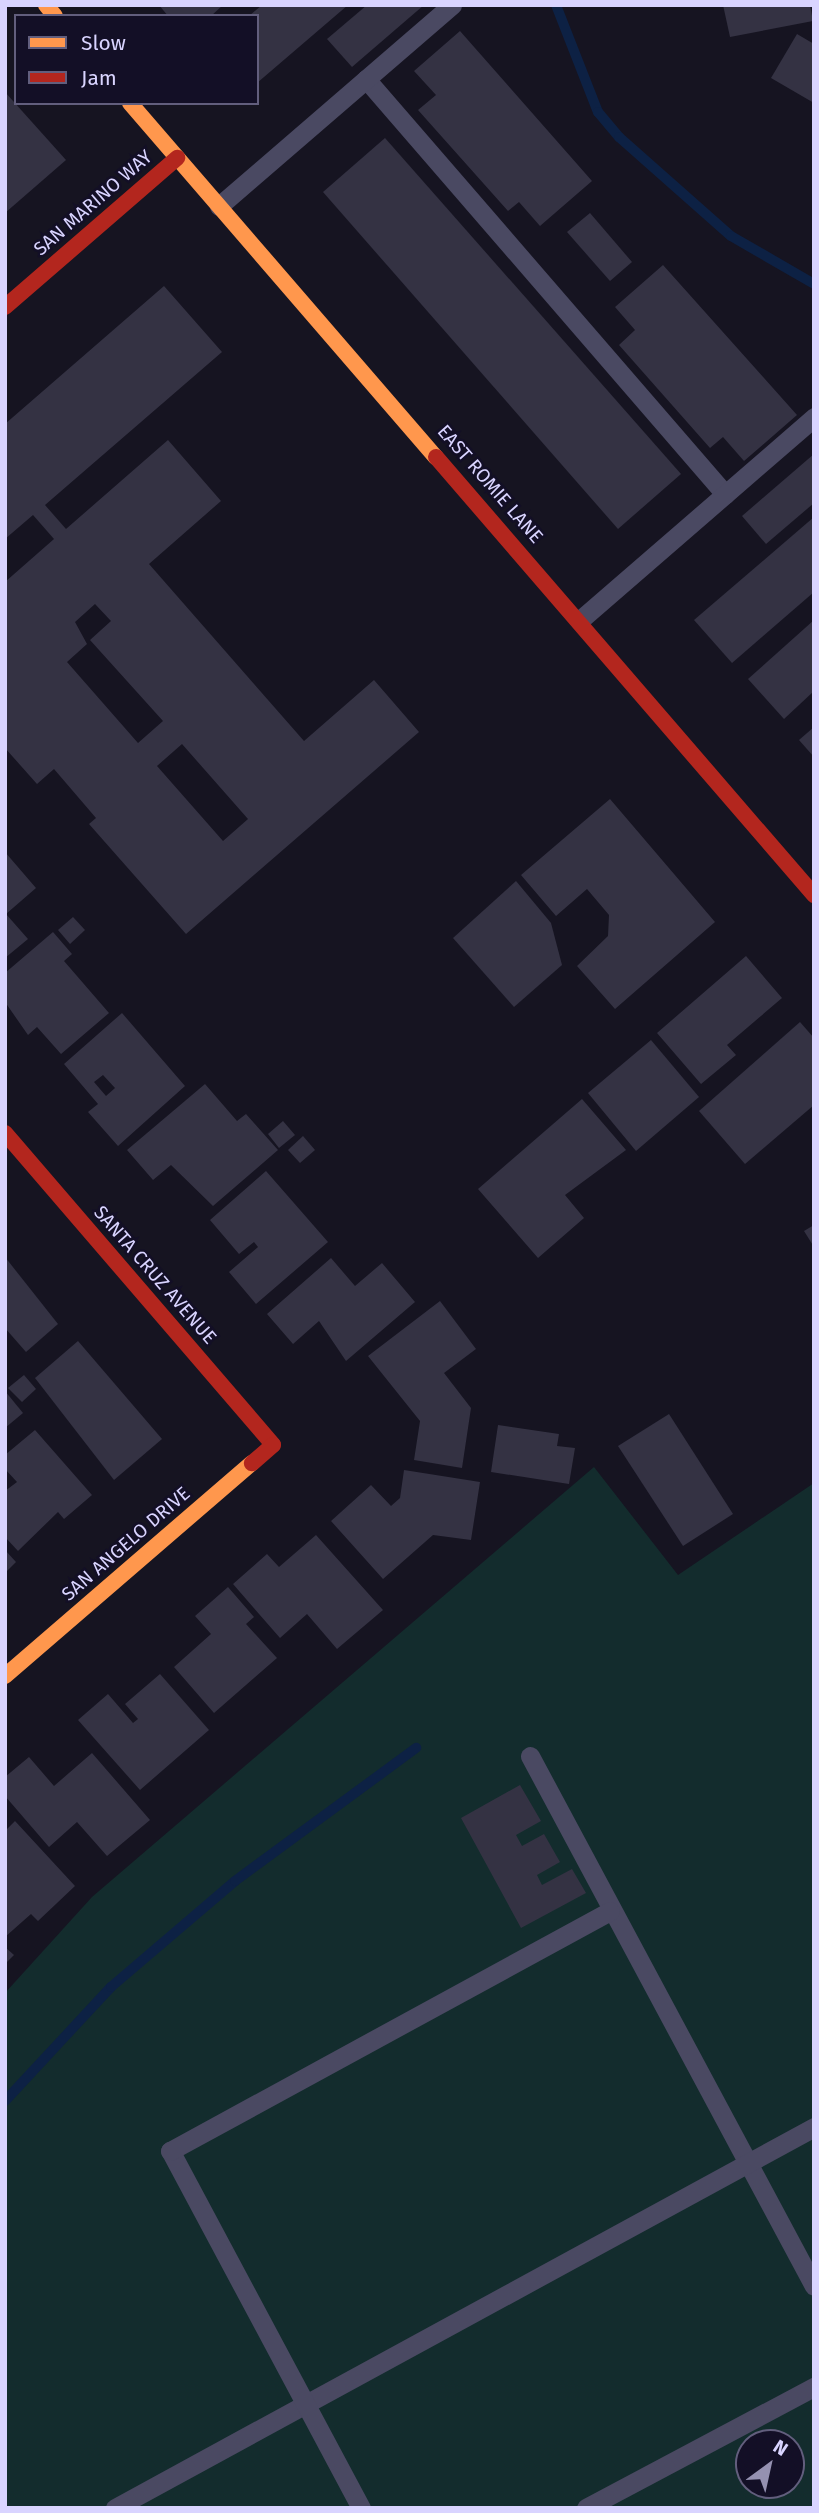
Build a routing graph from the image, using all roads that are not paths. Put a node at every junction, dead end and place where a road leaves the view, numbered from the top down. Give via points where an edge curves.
1 (452, 5) edge
2 (366, 79) junction
3 (132, 105) edge
4 (177, 158) junction
5 (219, 206) junction
6 (5, 307) edge
7 (814, 417) edge
8 (725, 495) junction
9 (580, 620) junction
10 (814, 895) edge
11 (5, 1133) edge
12 (273, 1445) joint
13 (5, 1676) edge
14 (530, 1756) dead end
15 (610, 1911) junction
16 (814, 2127) edge
17 (748, 2163) junction
18 (814, 2286) edge
19 (814, 2387) edge
20 (305, 2402) junction
21 (115, 2508) edge
22 (361, 2508) edge
23 (586, 2508) edge

1 - 2 lane
2 - 5 lane
2 - 8 lane
3 - 4 main road, EAST ROMIE LANE
4 - 5 main road, EAST ROMIE LANE
4 - 6 main road, SAN MARINO WAY
5 - 9 main road, EAST ROMIE LANE
7 - 8 lane
8 - 9 lane
9 - 10 main road, EAST ROMIE LANE
11 - 12 main road, SANTA CRUZ AVENUE
12 - 13 main road, SAN ANGELO DRIVE
14 - 15 lane
15 - 17 lane
15 - 20 lane via 170,2151
16 - 17 lane
17 - 18 lane
17 - 20 lane
19 - 23 lane
20 - 21 lane
20 - 22 lane

